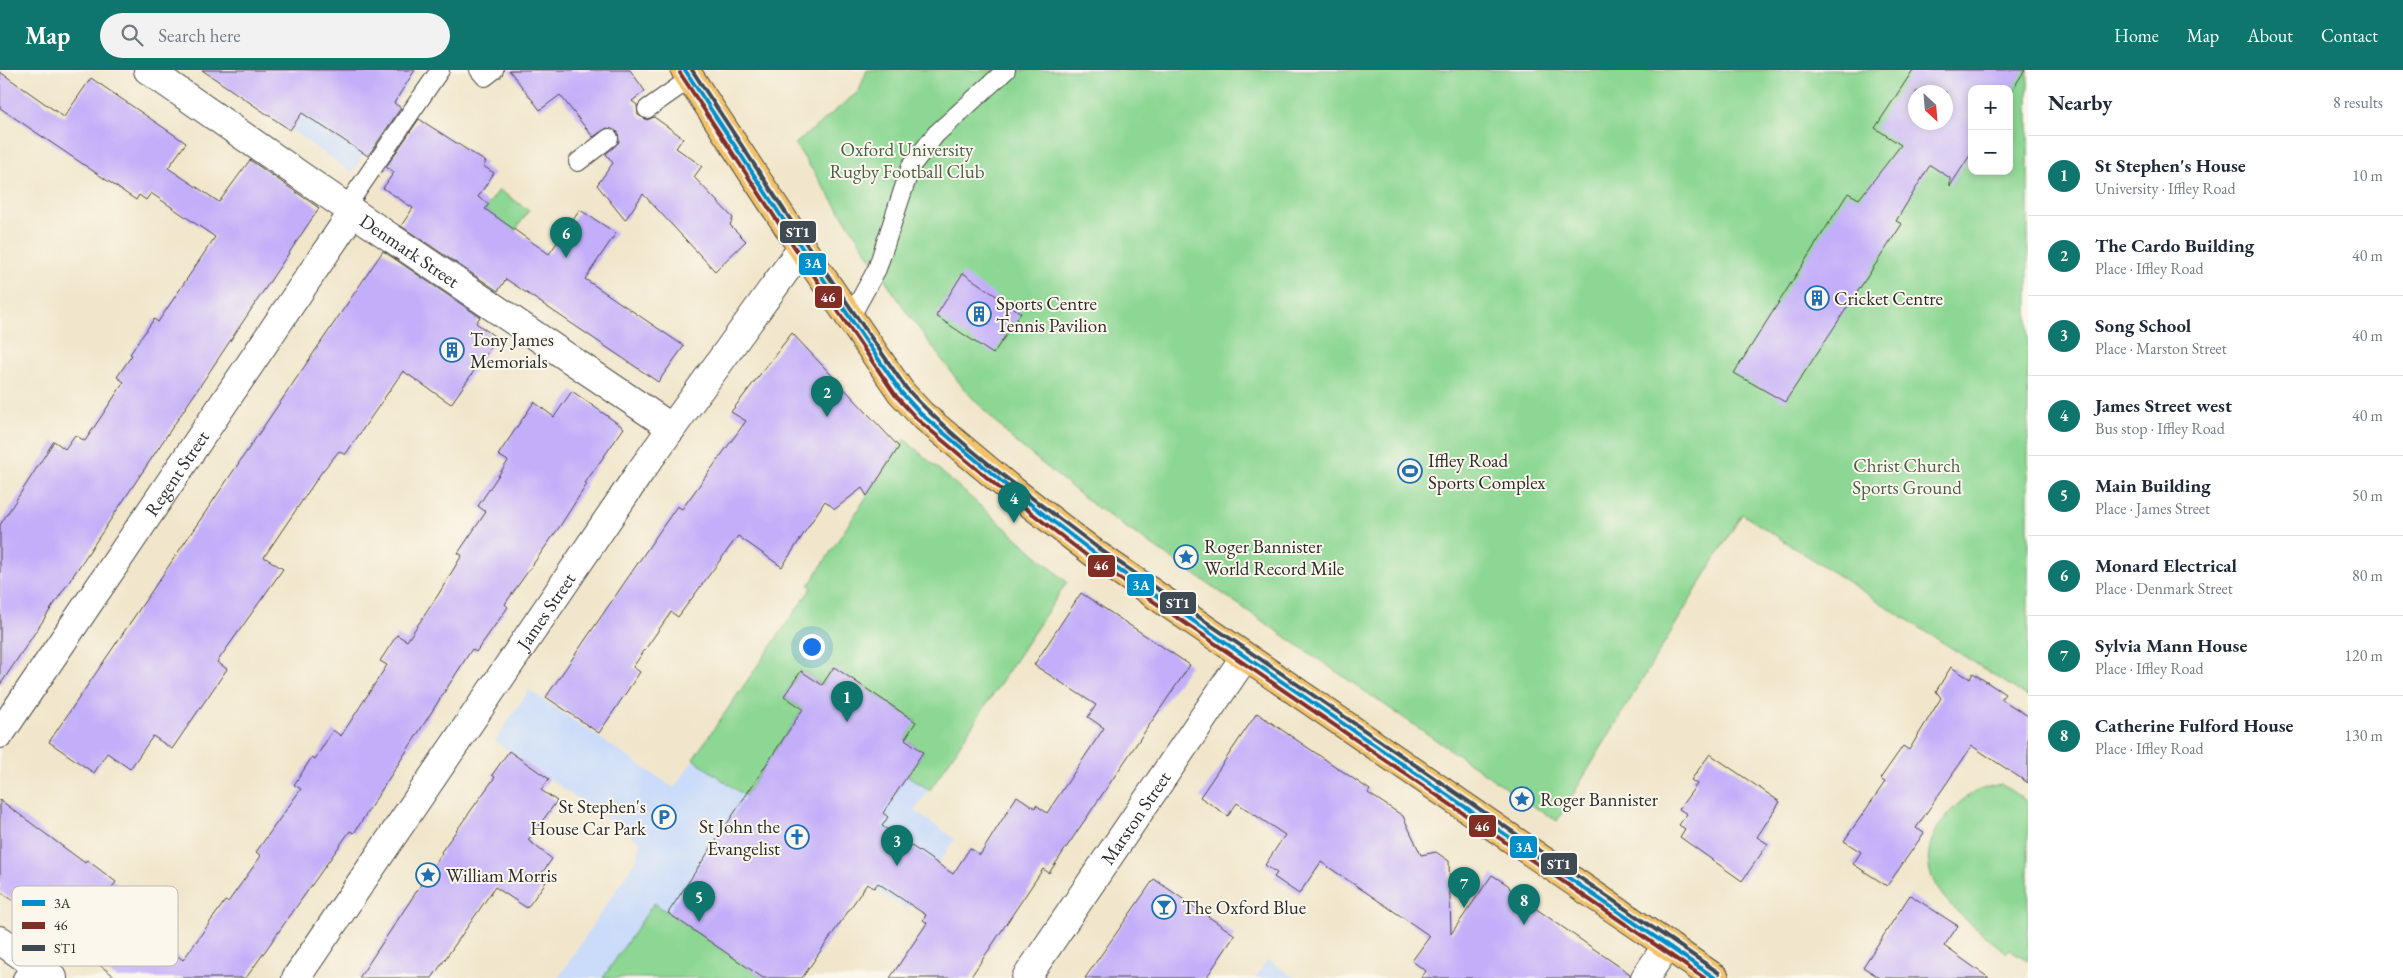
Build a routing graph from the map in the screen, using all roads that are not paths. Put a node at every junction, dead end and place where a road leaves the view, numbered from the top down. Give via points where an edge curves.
1 (148, 70) edge
2 (440, 70) edge
3 (479, 70) edge
4 (494, 70) edge
5 (1006, 70) edge
6 (688, 74) edge
7 (647, 109) dead end
8 (609, 138) dead end
9 (578, 162) dead end
10 (350, 210) junction
11 (802, 248) junction
12 (850, 318) junction
13 (672, 428) junction
14 (1244, 658) junction
15 (0, 734) edge
16 (0, 940) edge
17 (1667, 945) junction
18 (12, 951) edge
19 (296, 978) edge
20 (1026, 978) edge
21 (1645, 978) edge
22 (1715, 978) edge

1 - 10 street, Denmark Street
2 - 10 lane
3 - 4 lane via 485,77
5 - 12 lane via 936,134 911,166 877,269
6 - 7 lane
6 - 11 main road
8 - 9 lane
10 - 13 street, Denmark Street
10 - 15 street, Regent Street
11 - 12 main road
11 - 13 street, James Street
12 - 14 main road via 901,392 921,414 1094,554
13 - 19 street, James Street
14 - 17 main road
14 - 20 street, Marston Street
16 - 18 street
17 - 21 street
17 - 22 main road

